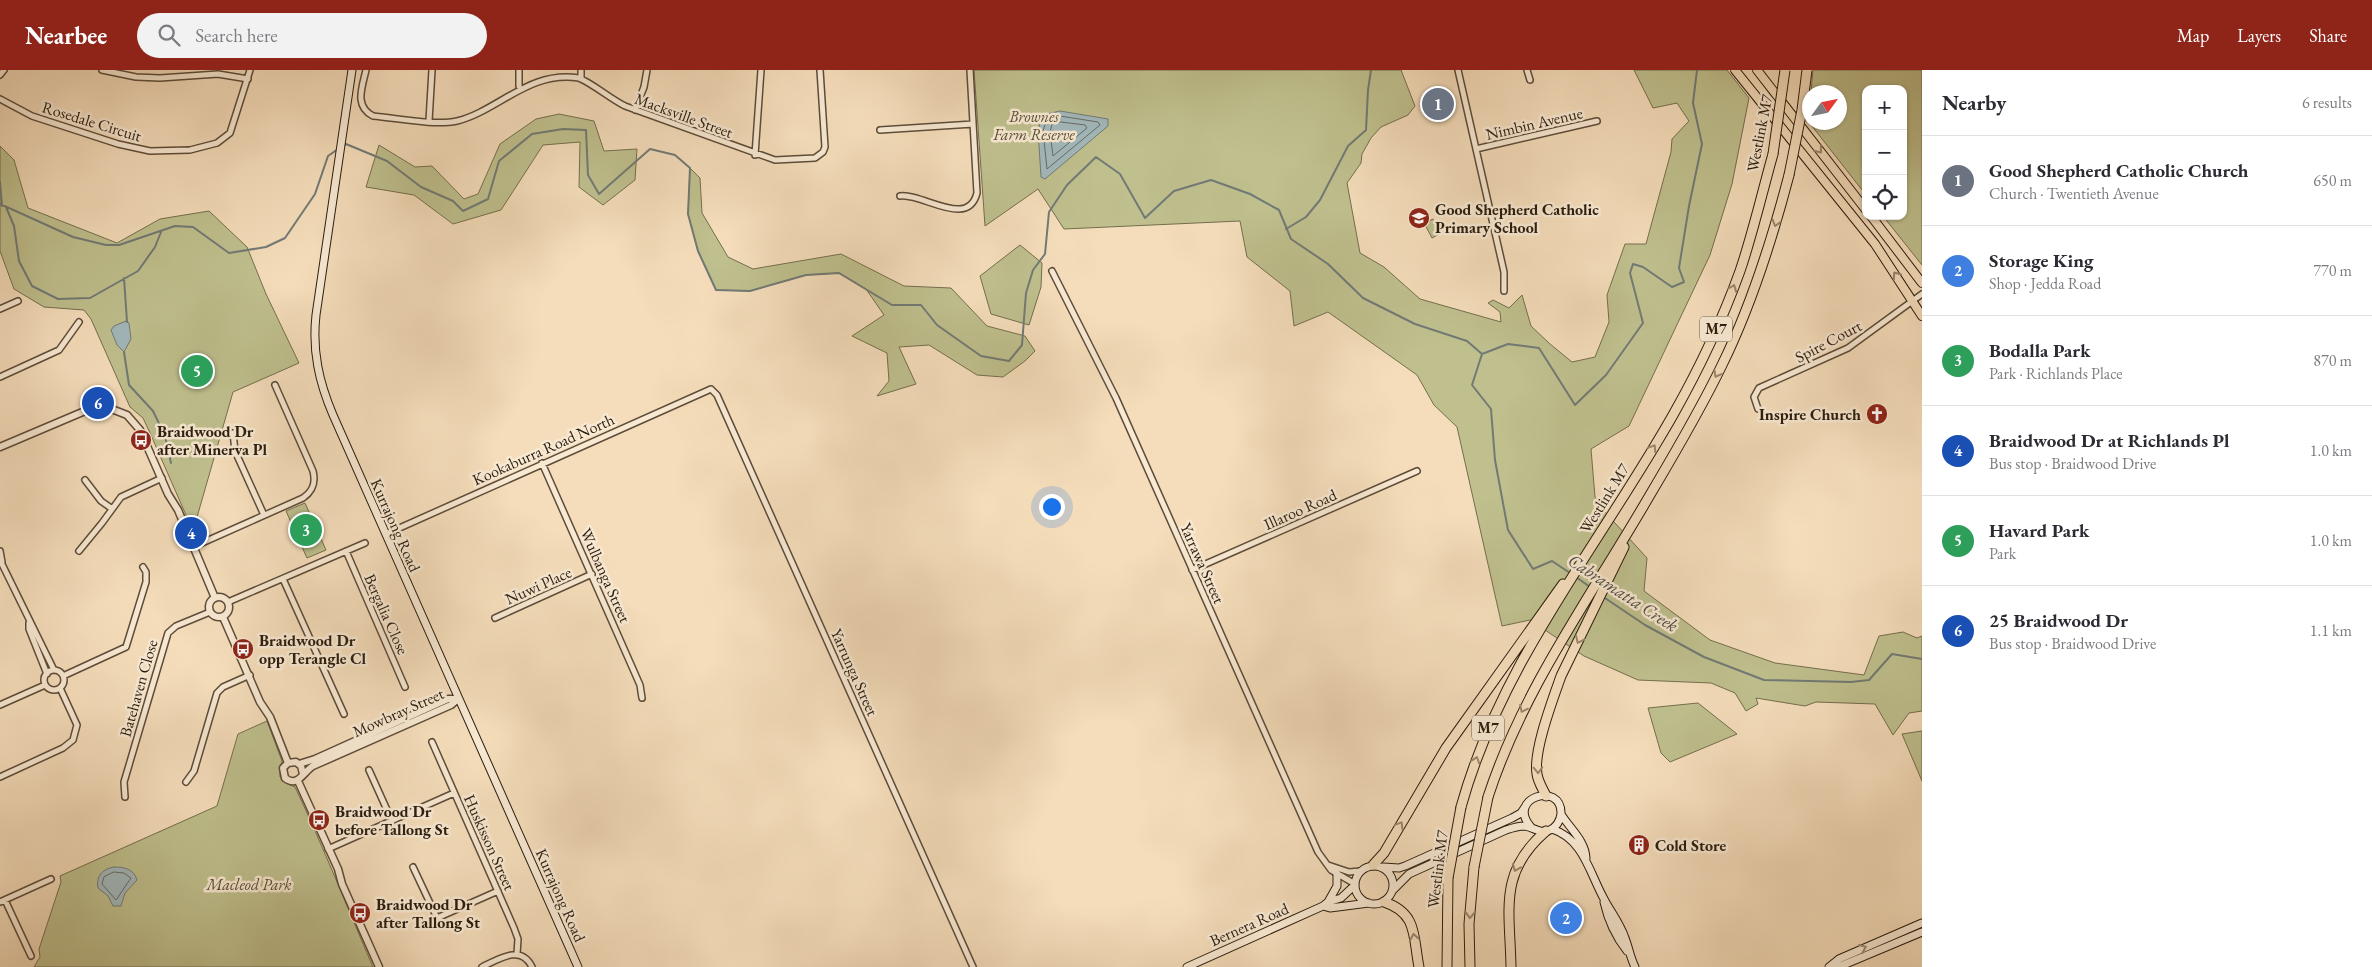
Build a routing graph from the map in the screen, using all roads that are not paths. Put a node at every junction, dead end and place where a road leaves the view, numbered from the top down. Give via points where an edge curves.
1 (4, 70) edge
2 (102, 70) edge
3 (250, 70) edge
4 (352, 70) edge
5 (366, 70) edge
6 (432, 70) edge
7 (519, 70) edge
8 (581, 70) edge
9 (648, 70) edge
10 (761, 70) edge
11 (820, 70) edge
12 (970, 70) edge
13 (1458, 70) edge
14 (1527, 70) edge
15 (1735, 70) edge
16 (1757, 70) edge
17 (1785, 70) edge
18 (1807, 70) edge
19 (0, 75) edge
20 (248, 79) junction
21 (580, 79) junction
22 (1530, 80) dead end
23 (519, 86) junction
24 (0, 99) edge
25 (635, 110) junction
26 (429, 121) junction
27 (1597, 121) dead end
28 (973, 124) junction
29 (880, 130) dead end
30 (1476, 149) junction
31 (755, 155) junction
32 (900, 196) dead end
33 (1862, 205) edge
34 (1874, 220) edge
35 (1052, 271) dead end
36 (1922, 283) edge
37 (1504, 291) dead end
38 (1922, 294) edge
39 (18, 301) dead end
40 (1913, 301) junction
41 (0, 309) edge
42 (1922, 316) edge
43 (79, 322) dead end
44 (0, 377) edge
45 (275, 385) dead end
46 (711, 389) joint
47 (1758, 409) dead end
48 (233, 433) dead end
49 (0, 447) edge
50 (542, 464) junction
51 (1417, 471) dead end
52 (162, 478) junction
53 (85, 480) dead end
54 (1646, 502) junction
55 (111, 508) junction
56 (264, 515) junction
57 (1604, 527) junction
58 (386, 534) junction
59 (365, 542) dead end
60 (193, 547) junction
61 (0, 551) edge
62 (79, 551) dead end
63 (346, 551) junction
64 (1, 561) edge
65 (143, 567) dead end
66 (1192, 570) junction
67 (592, 574) junction
68 (284, 579) junction
69 (215, 598) junction
70 (228, 602) junction
71 (210, 612) junction
72 (223, 617) junction
73 (495, 618) dead end
74 (29, 623) junction
75 (54, 670) junction
76 (47, 674) junction
77 (250, 675) junction
78 (63, 676) junction
79 (45, 684) junction
80 (405, 687) dead end
81 (60, 688) junction
82 (642, 698) dead end
83 (458, 699) junction
84 (0, 705) edge
85 (344, 714) dead end
86 (432, 742) dead end
87 (288, 763) junction
88 (299, 764) junction
89 (369, 770) dead end
90 (303, 774) junction
91 (0, 776) edge
92 (298, 781) junction
93 (186, 782) dead end
94 (454, 793) junction
95 (1546, 796) junction
96 (125, 797) dead end
97 (1526, 806) junction
98 (1561, 814) junction
99 (392, 821) junction
100 (1531, 828) junction
101 (1549, 830) junction
102 (328, 849) junction
103 (1586, 859) junction
104 (1328, 865) junction
105 (1372, 865) junction
106 (413, 867) dead end
107 (1383, 867) junction
108 (1360, 871) junction
109 (1337, 874) junction
110 (51, 879) dead end
111 (1355, 885) junction
112 (1393, 890) junction
113 (498, 891) junction
114 (3, 901) edge
115 (1384, 902) junction
116 (1369, 903) junction
117 (1326, 904) junction
118 (1922, 923) edge
119 (1922, 932) edge
120 (517, 954) junction
121 (31, 956) dead end
122 (379, 967) edge
123 (482, 967) edge
124 (532, 967) edge
125 (578, 967) edge
126 (973, 967) edge
127 (1187, 967) edge
128 (1419, 967) edge
129 (1447, 967) edge
130 (1470, 967) edge
131 (1511, 967) edge
132 (1635, 967) edge
133 (1830, 967) edge

1 - 19 street
2 - 20 street via 136,77 218,74
3 - 20 street, Rosedale Circuit
4 - 58 main road, Kurrajong Road via 315,325 316,359 332,415
5 - 26 street, Macksville Street via 360,95 361,106 366,112 373,116
6 - 26 street
7 - 23 street
8 - 21 street
9 - 25 street
10 - 31 street
11 - 31 street, Macksville Street via 823,152 815,158 789,161
12 - 28 street
13 - 30 street
14 - 22 street
40 -> 15 main road via 1875,244
16 -> 33 main road
57 -> 17 highway, Westlink M7 / M7, bridge via 1688,388 1728,303 1750,240 1773,154
18 -> 54 highway, M7, bridge via 1789,176 1758,281 1722,365
20 - 24 street, Rosedale Circuit via 230,133 217,143 190,150 150,151 118,144 32,116
21 - 23 street, Macksville Street via 552,74 531,78
21 - 25 street, Macksville Street via 606,97
23 - 26 street, Macksville Street via 458,121
25 - 31 street, Macksville Street
27 - 30 street, Nimbin Avenue
28 - 29 street
28 - 32 street via 977,193 971,205 955,211 910,195
30 - 37 street via 1504,272
34 - 36 main road
35 - 66 street, Yarrawa Street via 1116,398
38 - 40 street, Spire Court
39 - 41 street
40 - 42 main road
40 - 47 street, Spire Court via 1848,348 1759,388 1754,397
43 - 44 street via 59,350
45 - 56 street via 315,479 307,494
46 - 50 street, Kookaburra Road North
46 - 126 street, Yarrunga Street
48 - 56 street via 235,451
49 - 52 street via 86,410 109,408 123,413 138,425
50 - 58 street, Kookaburra Road North
50 - 67 street, Wulbanga Street
51 - 66 street, Illaroo Road
52 - 55 street via 127,493
52 - 60 street
53 - 55 street via 101,501
54 -> 95 highway via 1561,676 1536,767
54 -> 130 highway, M7, bridge via 1546,666 1512,731 1488,797 1474,867
55 - 62 street
56 - 60 street
105 -> 57 highway via 1384,853 1446,748
129 -> 57 highway, Westlink M7 / M7, bridge via 1448,878 1461,807 1479,750 1526,654
58 - 83 main road, Kurrajong Road
59 - 63 street
60 - 69 street
61 - 64 street
63 - 68 street
63 - 80 street, Bergalia Close
64 - 74 street
65 - 78 street via 146,582 126,647
66 - 104 street, Yarrawa Street via 1318,852
67 - 73 street, Nuwi Place
67 - 82 street, Wulbanga Street via 640,685
68 - 70 street
68 - 85 street
69 - 70 street via 221,597
69 - 71 street via 209,605
70 - 72 street via 228,612
71 - 72 street
71 - 96 street, Batehaven Close via 176,626 168,633 124,782
72 - 77 street
74 - 75 street
74 - 76 street
75 - 76 street
75 - 78 street
76 - 79 street
77 - 87 street
77 - 93 street via 217,693 194,771
78 - 81 street
79 - 81 street via 50,689
79 - 84 street
81 - 91 street via 77,725 73,740 63,748
83 - 88 street, Mowbray Street via 448,699
83 - 90 street, Mowbray Street via 451,705 312,766
83 - 125 main road, Kurrajong Road
86 - 94 street, Huskisson Street
87 - 88 street via 294,761
87 - 92 street via 283,771 285,778 291,782
88 - 90 street
89 - 99 street
90 - 92 street
92 - 102 street
94 - 99 street
94 - 113 street, Huskisson Street
95 - 97 main road via 1534,797
95 - 98 main road via 1557,803
97 - 100 main road via 1525,817
97 - 107 main road via 1512,818 1418,860 1398,868
98 - 101 main road
98 - 103 main road via 1586,849
99 - 102 street
100 - 101 main road
100 - 112 main road via 1506,830 1409,874
101 - 103 main road via 1570,837
101 -> 131 highway via 1528,848 1511,880
102 - 122 street
103 - 132 main road via 1620,942
104 - 108 street via 1348,872
104 - 109 street, Yarrawa Street
105 - 107 main road
105 - 108 main road
106 - 113 street via 437,918
107 - 112 main road via 1393,879
108 - 111 main road
109 - 111 street, Yarrawa Street
109 - 117 main road via 1337,886
110 - 114 street
111 - 116 main road via 1359,896
111 - 117 main road, Bernera Road via 1341,898
112 - 115 main road
113 - 120 street, Huskisson Street via 517,936
114 - 121 street
115 - 116 main road
128 -> 115 highway via 1412,924 1403,912
116 - 117 main road, Bernera Road via 1330,908
117 - 127 main road, Bernera Road
133 -> 118 main road via 1839,959
119 - 133 main road via 1841,966
120 - 123 street
120 - 124 street via 526,957

